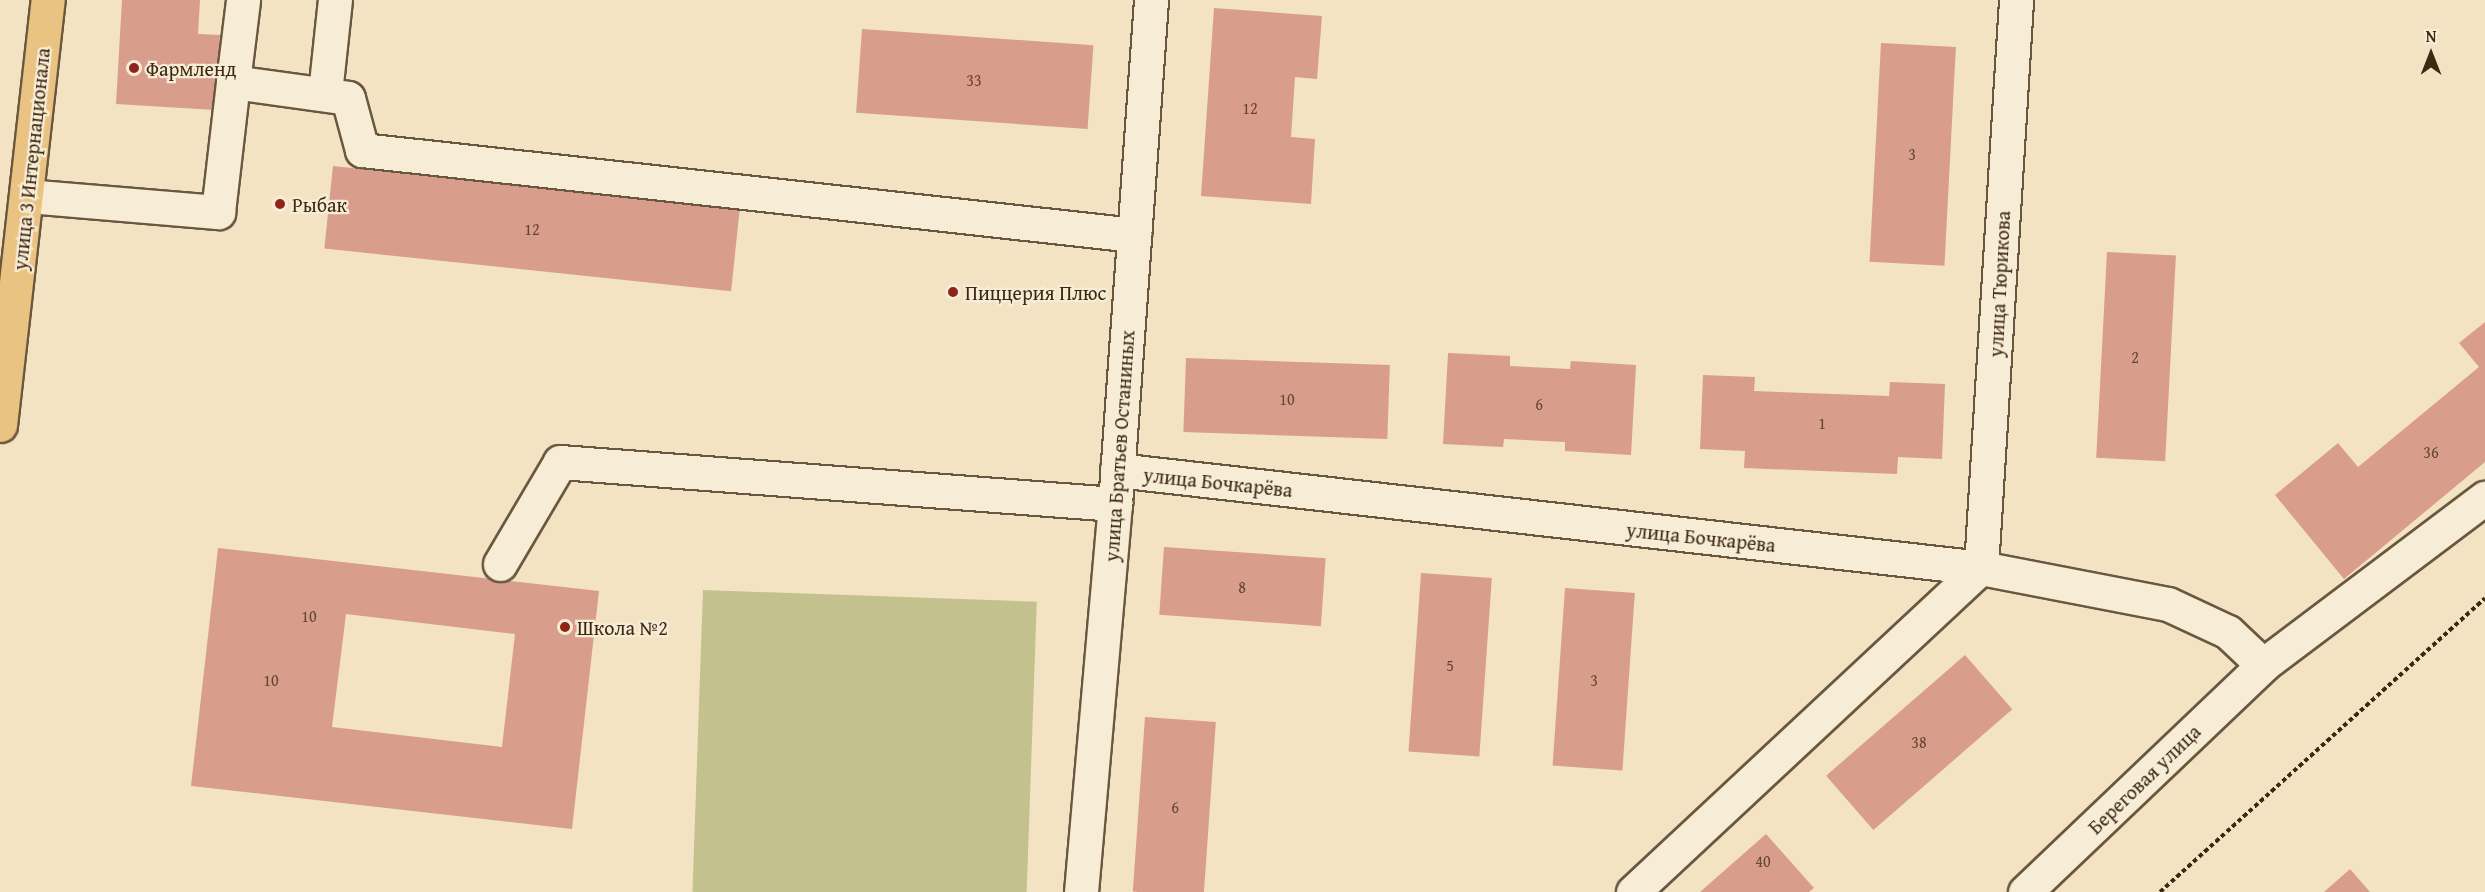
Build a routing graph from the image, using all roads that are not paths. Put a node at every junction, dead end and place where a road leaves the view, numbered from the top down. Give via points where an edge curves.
1 (48, 0) edge
2 (243, 0) edge
3 (335, 0) edge
4 (1151, 0) edge
5 (2016, 0) edge
6 (233, 82) junction
7 (325, 93) junction
8 (27, 196) junction
9 (1134, 235) junction
10 (2, 383) edge
11 (0, 425) edge
12 (1117, 471) junction
13 (2485, 498) edge
14 (1115, 504) junction
15 (500, 564) dead end
16 (1981, 568) junction
17 (2263, 665) junction
18 (1081, 892) edge
19 (1633, 892) edge
20 (2025, 892) edge

1 - 8 main road, улица 3 Интернационала
2 - 6 street
3 - 7 street
4 - 9 street, улица Братьев Останиных
5 - 16 street, улица Тюрикова
6 - 7 street
6 - 8 street via 218,212
7 - 9 street via 348,98 362,150
8 - 10 main road, улица 3 Интернационала
9 - 12 street, улица Братьев Останиных
10 - 11 main road, улица 3 Интернационала
12 - 14 street, улица Братьев Останиных
12 - 16 street, улица Бочкарёва
13 - 17 street, Береговая улица
14 - 15 street via 560,462
14 - 18 street, улица Братьев Останиных
16 - 17 street, улица Бочкарёва via 2168,604 2228,632
16 - 19 street
17 - 20 street, Береговая улица

